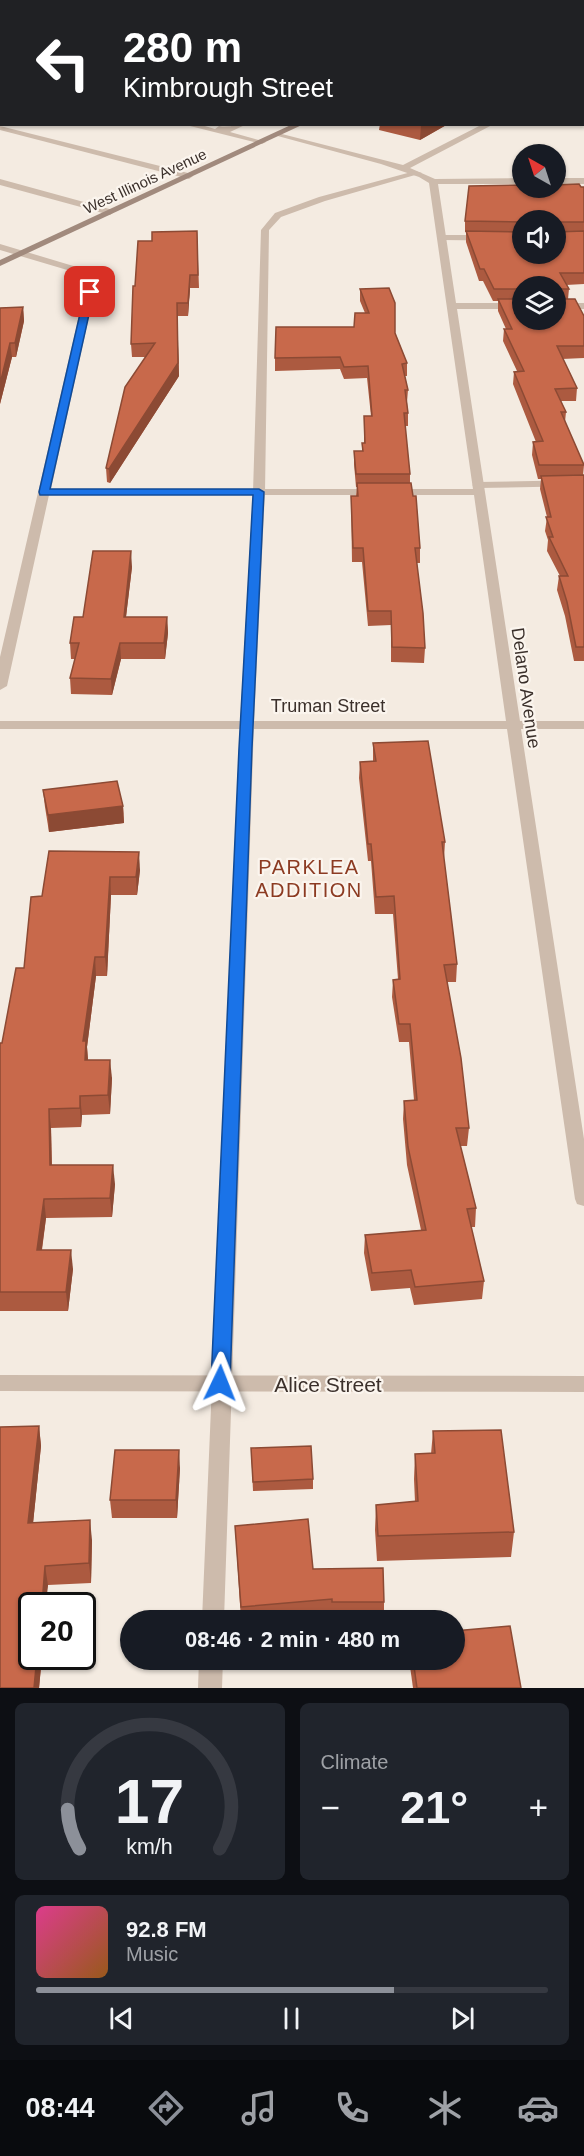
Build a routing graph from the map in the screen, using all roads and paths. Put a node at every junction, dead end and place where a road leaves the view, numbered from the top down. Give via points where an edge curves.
1 (194, 126) edge
2 (213, 126) edge
3 (238, 126) edge
4 (296, 126) edge
5 (486, 126) edge
6 (1, 128) edge
7 (278, 135) junction
8 (262, 142) junction
9 (403, 168) junction
10 (418, 173) junction
11 (189, 176) junction
12 (566, 181) edge
13 (584, 181) edge
14 (0, 182) edge
15 (433, 182) junction
16 (512, 182) edge
17 (110, 212) junction
18 (441, 237) junction
19 (512, 238) edge
20 (0, 247) edge
21 (21, 253) junction
22 (0, 263) edge
23 (451, 306) junction
24 (512, 306) edge
25 (566, 306) edge
26 (584, 306) edge
27 (584, 483) edge
28 (479, 488) junction
29 (44, 492) junction
30 (259, 492) junction
31 (0, 686) edge
32 (0, 724) edge
33 (247, 724) junction
34 (514, 724) junction
35 (584, 724) edge
36 (584, 1199) edge
37 (0, 1383) edge
38 (220, 1383) junction
39 (584, 1384) edge
40 (213, 1610) edge
41 (211, 1670) edge
42 (210, 1688) edge

1 - 8 street
2 - 3 street via 229,130
4 - 7 main road, West Illinois Avenue
5 - 9 street
6 - 11 street
7 - 8 main road, West Illinois Avenue
7 - 9 street
8 - 11 main road, West Illinois Avenue
9 - 10 street
10 - 15 street
10 - 30 street via 278,215 265,230
11 - 17 main road, West Illinois Avenue
12 - 13 street
14 - 17 street
15 - 16 street
15 - 18 street, Delano Avenue
17 - 21 main road, West Illinois Avenue
18 - 19 street
18 - 23 street, Delano Avenue
20 - 21 street
21 - 22 main road, West Illinois Avenue
21 - 29 street via 77,270 87,276 91,285
23 - 24 street
23 - 28 street, Delano Avenue
25 - 26 street
27 - 28 street
28 - 30 street
28 - 34 street, Delano Avenue
29 - 30 street
29 - 31 street
30 - 33 street
32 - 33 street, Truman Street
33 - 34 street, Truman Street
33 - 38 street
34 - 35 street, Truman Street
34 - 36 street, Delano Avenue
37 - 38 street, Alice Street
38 - 39 street, Alice Street
38 - 40 street
41 - 42 street

